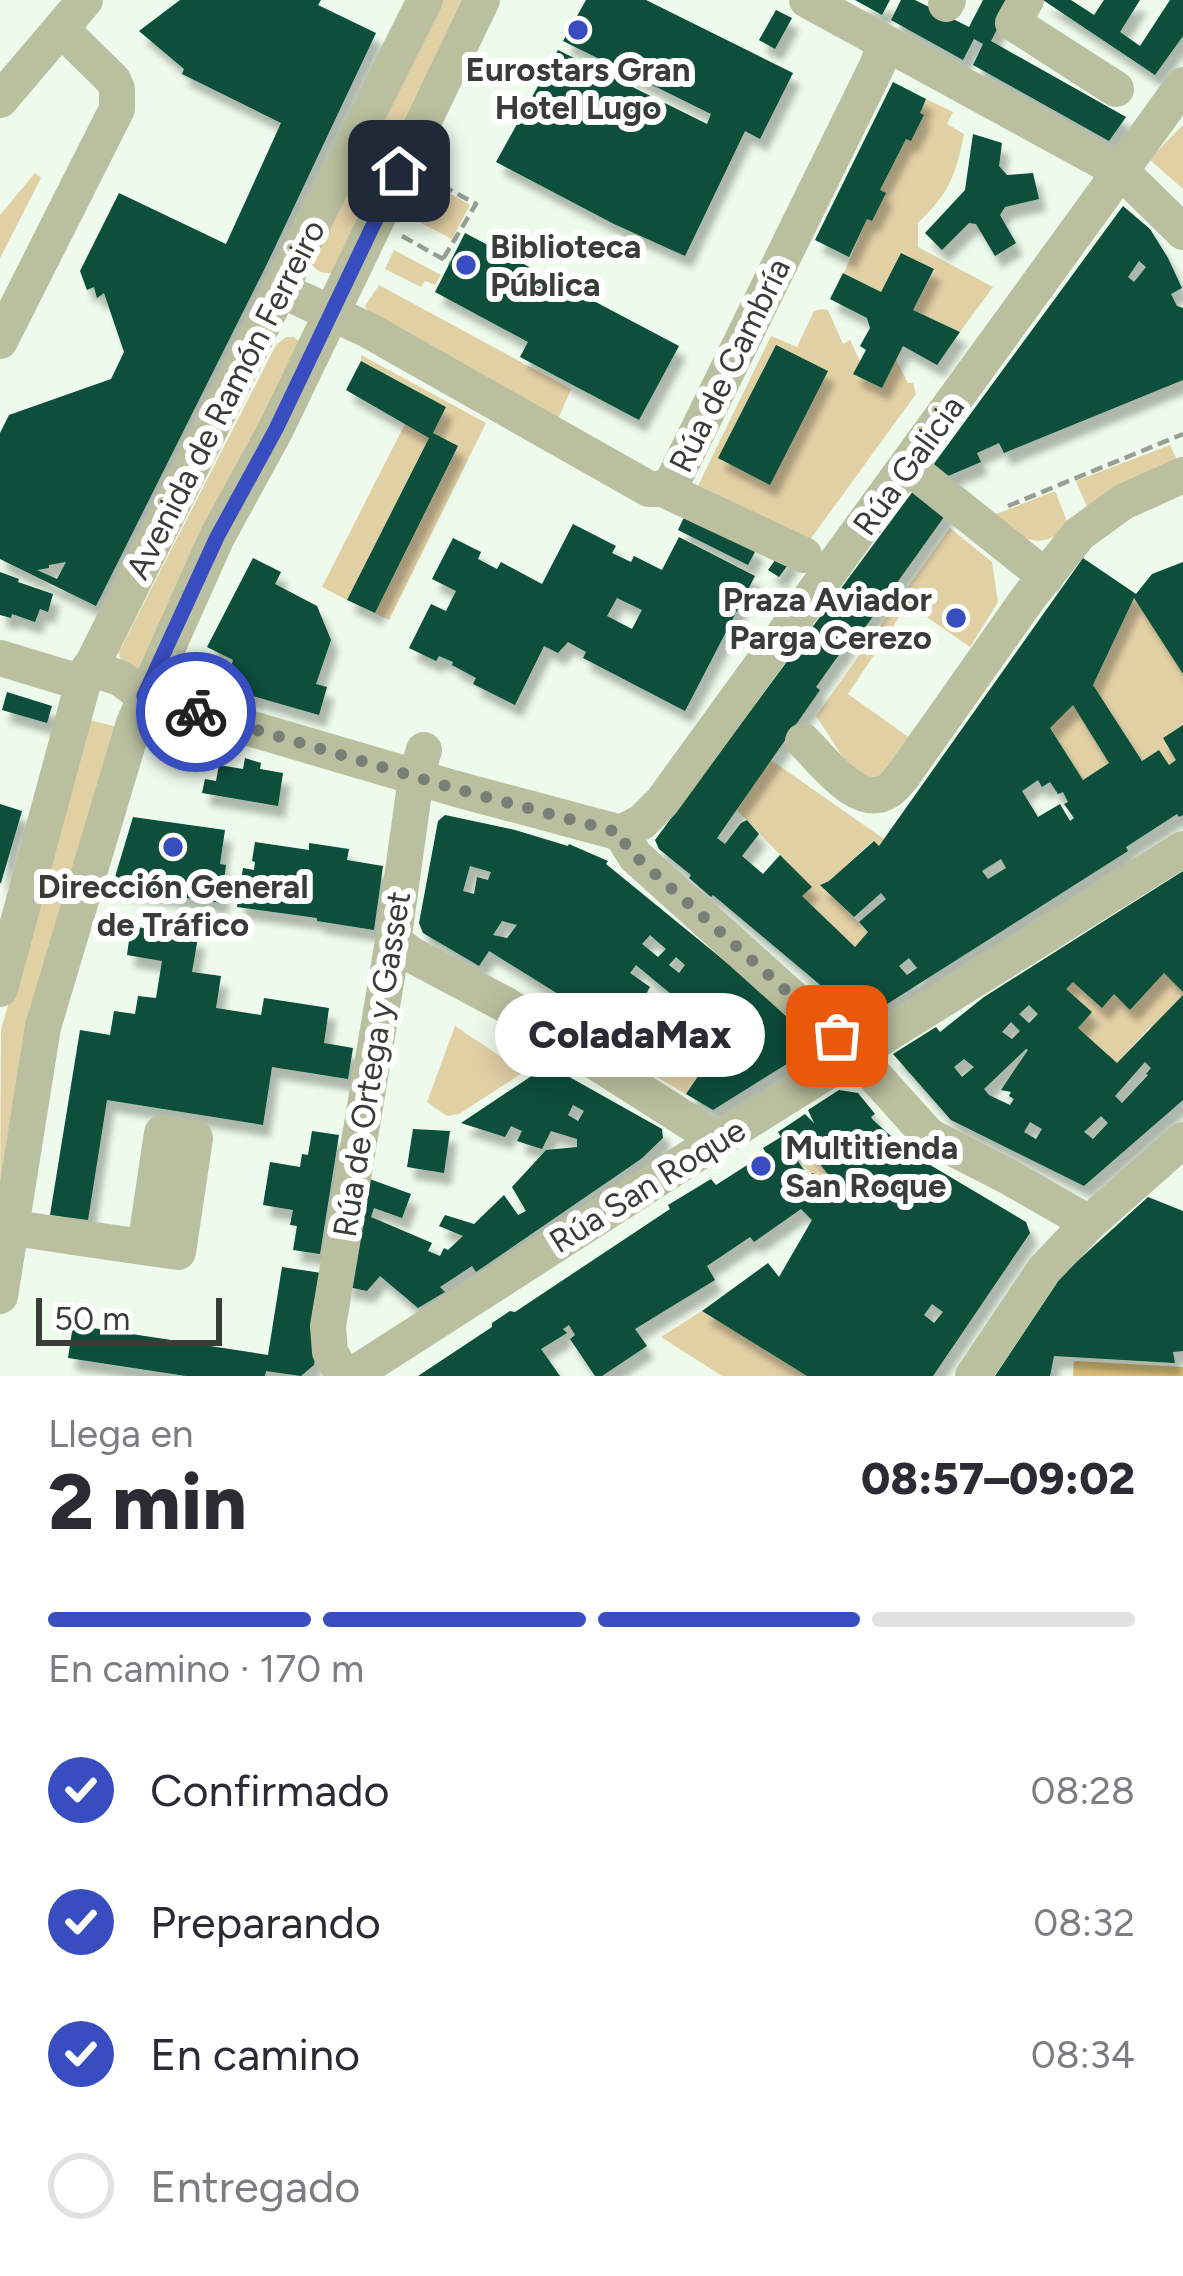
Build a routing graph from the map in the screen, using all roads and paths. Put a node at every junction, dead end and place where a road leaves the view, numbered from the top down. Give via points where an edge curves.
1 (85, 0) edge
2 (425, 0) edge
3 (482, 0) edge
4 (806, 0) edge
5 (1026, 0) edge
6 (61, 29) junction
7 (885, 43) junction
8 (1183, 85) edge
9 (1116, 89) dead end
10 (0, 100) edge
11 (1122, 172) junction
12 (413, 194) dead end
13 (1183, 232) edge
14 (407, 239) dead end
15 (281, 290) junction
16 (332, 314) junction
17 (0, 341) edge
18 (1181, 435) edge
19 (1183, 445) edge
20 (920, 476) dead end
21 (1183, 476) edge
22 (663, 489) junction
23 (975, 520) junction
24 (804, 555) dead end
25 (1046, 577) junction
26 (0, 658) edge
27 (83, 685) junction
28 (139, 709) junction
29 (803, 741) dead end
30 (420, 764) junction
31 (621, 833) junction
32 (1183, 849) edge
33 (393, 941) junction
34 (0, 989) edge
35 (856, 1055) junction
36 (718, 1140) junction
37 (1181, 1145) edge
38 (1089, 1223) junction
39 (9, 1227) junction
40 (145, 1247) dead end
41 (0, 1296) edge
42 (351, 1375) edge
43 (973, 1376) edge

1 - 6 street
2 - 15 street, Avenida de Ramón Ferreiro
3 - 16 street, Avenida de Ramón Ferreiro
4 - 7 street
5 - 9 street via 1012,23
6 - 10 street
6 - 17 street via 113,80 117,110
7 - 11 street
7 - 22 street, Rúa de Cambría
8 - 11 street, Rúa Galicia
11 - 13 street
11 - 31 street, Rúa Galicia via 662,802
12 - 14 path via 424,200 434,181 476,204 446,261
15 - 16 street, Rúa de Cambría
15 - 27 street, Avenida de Ramón Ferreiro
16 - 22 street, Rúa de Cambría via 649,489
16 - 28 street, Avenida de Ramón Ferreiro
18 - 19 path
18 - 23 path
20 - 23 street
21 - 25 street via 1123,502 1079,534
22 - 24 street
23 - 25 street
25 - 29 street via 886,793 854,791
26 - 27 street
27 - 28 street via 120,678
27 - 34 street, Avenida de Ramón Ferreiro
28 - 30 street
28 - 39 street, Avenida de Ramón Ferreiro via 43,1027
30 - 31 street
30 - 33 street, Rúa de Ortega y Gasset
31 - 35 street via 635,856
32 - 35 street, Rúa San Roque
33 - 36 street
33 - 42 street, Rúa de Ortega y Gasset via 328,1326 330,1352
35 - 36 street, Rúa San Roque
35 - 38 street via 928,1136
36 - 42 street, Rúa San Roque
37 - 38 street
38 - 43 street via 1043,1270
39 - 40 street
39 - 41 street, Avenida de Ramón Ferreiro

